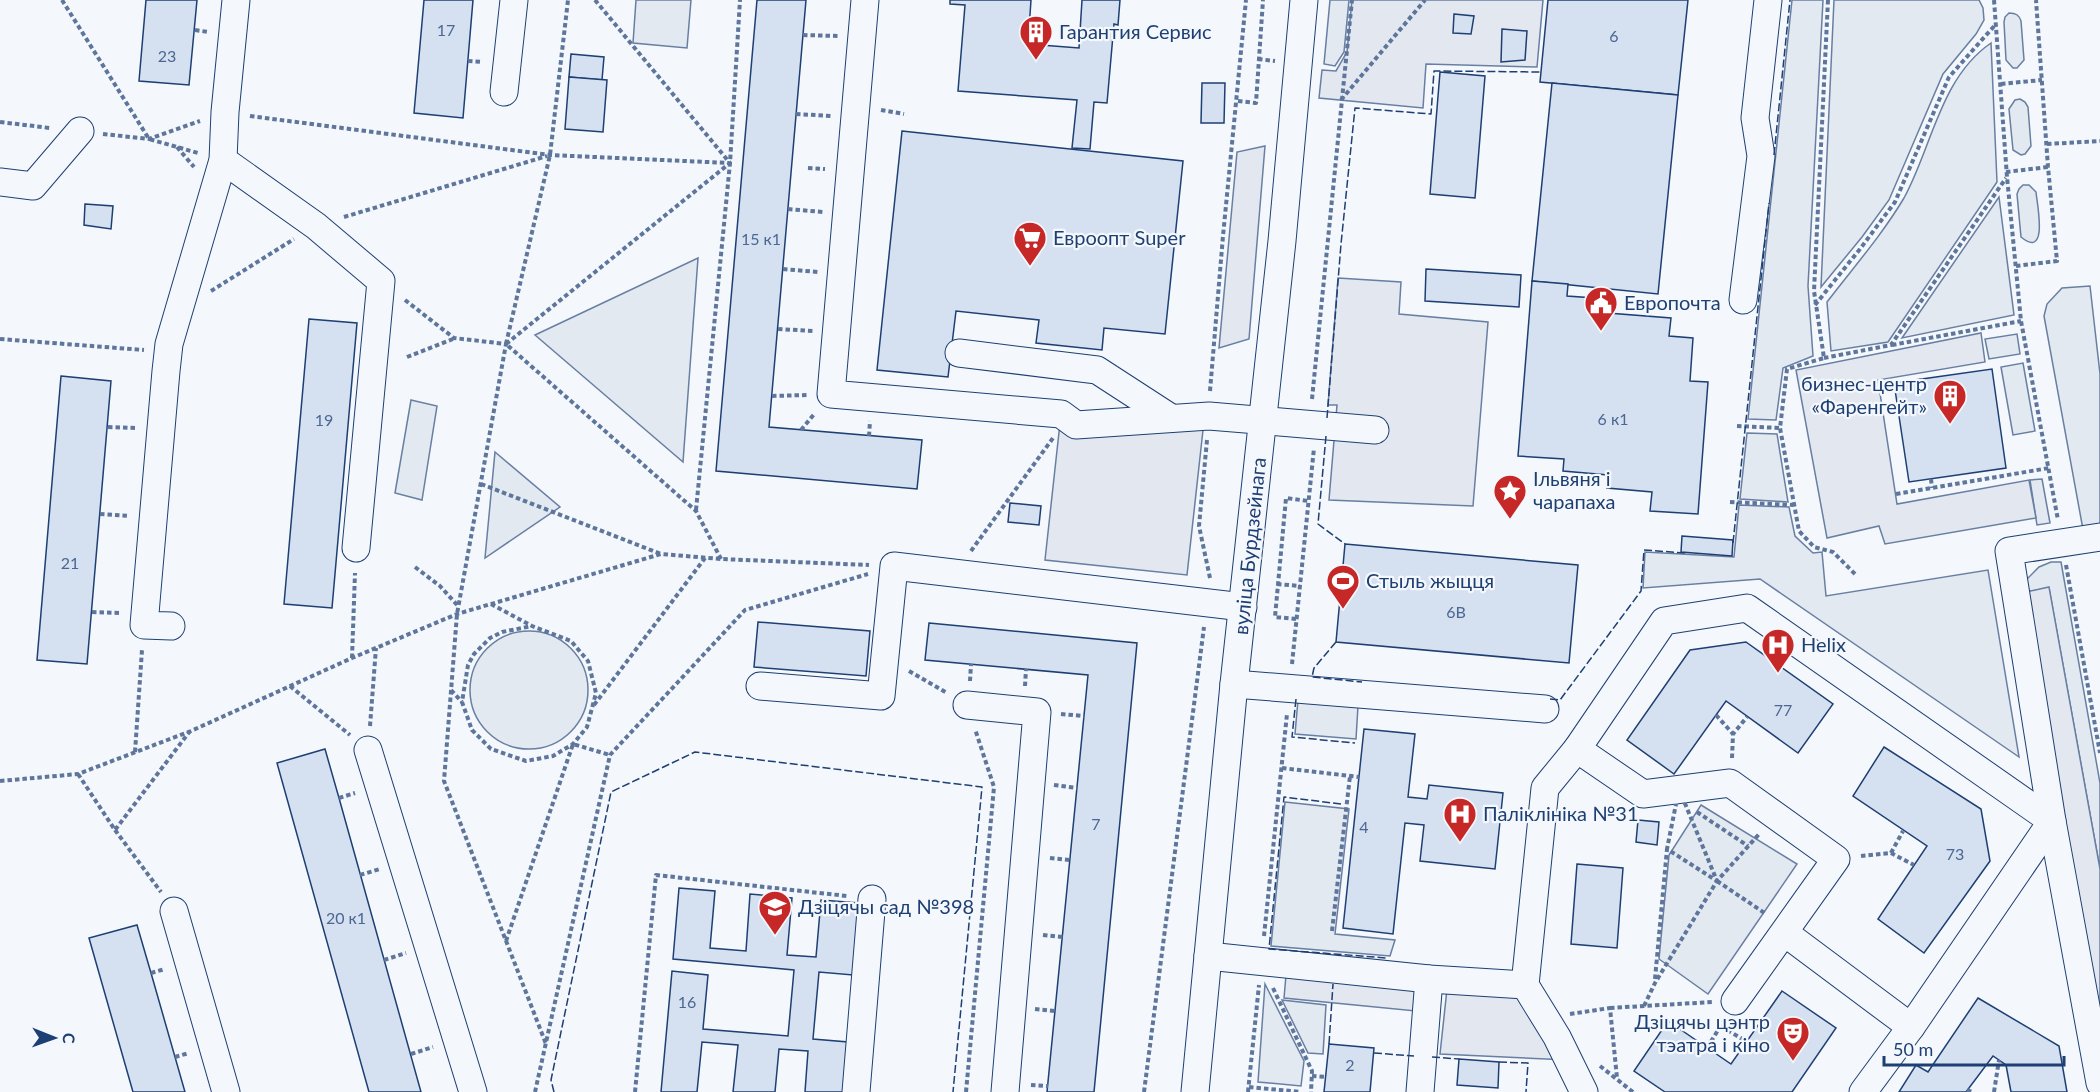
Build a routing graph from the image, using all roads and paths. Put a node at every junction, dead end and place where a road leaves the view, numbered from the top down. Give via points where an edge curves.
1 (62, 0) edge
2 (236, 0) edge
3 (514, 0) edge
4 (568, 0) edge
5 (595, 0) edge
6 (740, 0) edge
7 (865, 0) edge
8 (1246, 0) edge
9 (1263, 0) edge
10 (1304, 0) edge
11 (1352, 0) edge
12 (1425, 0) edge
13 (1768, 0) edge
14 (1828, 0) edge
15 (1994, 0) edge
16 (2036, 0) edge
17 (1996, 23) junction
18 (803, 35) dead end
19 (862, 38) junction
20 (2042, 80) junction
21 (2001, 84) junction
22 (504, 92) dead end
23 (1238, 100) junction
24 (1341, 100) junction
25 (225, 112) junction
26 (796, 114) dead end
27 (855, 117) junction
28 (0, 122) edge
29 (80, 132) junction
30 (149, 139) junction
31 (2100, 141) edge
32 (2047, 144) junction
33 (550, 155) junction
34 (223, 160) junction
35 (730, 163) junction
36 (2048, 168) junction
37 (2006, 171) junction
38 (2007, 177) junction
39 (0, 182) edge
40 (788, 209) dead end
41 (847, 214) junction
42 (316, 226) junction
43 (2016, 266) junction
44 (783, 269) dead end
45 (842, 273) junction
46 (381, 281) junction
47 (1743, 300) dead end
48 (1815, 305) junction
49 (179, 311) junction
50 (2021, 321) junction
51 (778, 329) dead end
52 (837, 332) junction
53 (0, 339) edge
54 (454, 339) junction
55 (506, 344) junction
56 (1891, 345) junction
57 (148, 350) dead end
58 (958, 353) dead end
59 (407, 357) dead end
60 (1824, 358) junction
61 (831, 394) junction
62 (772, 396) dead end
63 (1209, 416) junction
64 (1171, 418) junction
65 (1263, 422) junction
66 (1313, 426) junction
67 (1737, 426) dead end
68 (1780, 428) junction
69 (1375, 430) dead end
70 (2049, 468) junction
71 (1931, 479) dead end
72 (481, 484) junction
73 (1932, 488) junction
74 (1896, 495) dead end
75 (1308, 501) junction
76 (1730, 502) dead end
77 (1793, 505) junction
78 (696, 511) junction
79 (2100, 537) edge
80 (2062, 544) junction
81 (356, 548) joint
82 (661, 554) junction
83 (706, 557) junction
84 (721, 559) junction
85 (894, 566) junction
86 (415, 567) dead end
87 (1856, 575) dead end
88 (1270, 583) dead end
89 (1278, 584) junction
90 (1300, 586) junction
91 (1209, 589) junction
92 (491, 604) junction
93 (458, 606) junction
94 (1244, 607) junction
95 (457, 614) junction
96 (1296, 619) junction
97 (144, 625) junction
98 (532, 626) junction
99 (171, 627) dead end
100 (376, 648) junction
101 (885, 657) junction
102 (352, 658) junction
103 (1234, 684) junction
104 (290, 686) junction
105 (760, 686) dead end
106 (1289, 689) junction
107 (451, 690) junction
108 (462, 702) junction
109 (967, 705) junction
110 (592, 708) junction
111 (1545, 709) dead end
112 (1716, 715) dead end
113 (1747, 717) dead end
114 (191, 731) junction
115 (1733, 734) junction
116 (573, 744) junction
117 (1577, 749) junction
118 (368, 750) junction
119 (135, 752) junction
120 (2100, 753) edge
121 (610, 754) junction
122 (1282, 768) junction
123 (78, 774) junction
124 (1350, 776) junction
125 (1359, 777) dead end
126 (0, 781) edge
127 (1730, 783) junction
128 (1683, 797) junction
129 (1776, 816) junction
130 (2052, 821) junction
131 (116, 830) junction
132 (1903, 831) dead end
133 (1748, 846) junction
134 (1667, 849) junction
135 (1891, 853) junction
136 (1836, 859) junction
137 (1914, 865) dead end
138 (1717, 881) junction
139 (872, 899) joint
140 (174, 911) joint
141 (1332, 931) dead end
142 (1786, 931) junction
143 (506, 942) junction
144 (1208, 956) junction
145 (1261, 962) junction
146 (1429, 979) junction
147 (1655, 983) junction
148 (1525, 984) junction
149 (1735, 1001) joint
150 (1644, 1006) junction
151 (1610, 1008) junction
152 (1546, 1017) junction
153 (1721, 1026) dead end
154 (1911, 1027) junction
155 (1747, 1042) dead end
156 (546, 1044) junction
157 (1999, 1060) dead end
158 (1312, 1076) junction
159 (1326, 1077) dead end
160 (1617, 1078) dead end
161 (2100, 1083) edge
162 (1248, 1090) edge
163 (226, 1092) edge
164 (473, 1092) edge
165 (535, 1092) edge
166 (635, 1092) edge
167 (856, 1092) edge
168 (966, 1092) edge
169 (1005, 1092) edge
170 (1144, 1092) edge
171 (1195, 1092) edge
172 (1301, 1092) edge
173 (1311, 1092) edge
174 (1420, 1092) edge
175 (1584, 1092) edge
176 (1863, 1092) edge
177 (1994, 1092) edge

1 - 30 path
2 - 25 street
3 - 22 street
4 - 33 path
5 - 35 path
6 - 35 path
7 - 19 street
8 - 23 path
9 - 23 path via 1256,103
10 - 65 street, вуліца Бурдзейнага
11 - 24 path
12 - 24 path
13 - 47 street via 1755,118 1761,156
14 - 48 path
15 - 17 path
16 - 20 path
17 - 21 path
17 - 48 path via 1949,77 1895,202
18 - 19 path
19 - 27 street
20 - 21 path
20 - 32 path
21 - 37 path
23 - 63 path
24 - 66 path via 1311,411
25 - 30 path
25 - 33 path
25 - 34 street
26 - 27 path
27 - 41 street
28 - 29 path
29 - 30 path
29 - 39 street via 33,186
30 - 34 path
31 - 32 path
32 - 36 path
33 - 35 path
33 - 42 path
33 - 55 path
34 - 42 street
34 - 49 street
35 - 55 path
35 - 78 path
36 - 37 path
36 - 43 path via 2057,261
37 - 38 path
38 - 43 path
38 - 56 path
40 - 41 path
41 - 45 street
42 - 46 street
42 - 49 path
43 - 50 path
44 - 45 path
45 - 52 street
46 - 54 path
46 - 81 street
48 - 60 path
49 - 97 street via 169,344
50 - 56 path
50 - 70 path
51 - 52 path
52 - 61 street
53 - 57 path
54 - 55 path
54 - 59 path
55 - 72 path
55 - 78 path
56 - 60 path
58 - 64 street via 1097,370
60 - 68 path via 1786,369
61 - 62 path
61 - 64 street via 1061,414 1076,425
63 - 64 street
63 - 65 street
63 - 91 path via 1199,526
65 - 66 street
65 - 94 street, вуліца Бурдзейнага
66 - 69 street
66 - 75 path
67 - 68 path
68 - 77 path
70 - 73 path
70 - 80 path
71 - 73 path
72 - 82 path
72 - 93 path
73 - 74 path
75 - 89 path via 1286,498
75 - 90 path
76 - 77 path
77 - 87 path via 1799,531 1814,547 1833,552
78 - 84 path
79 - 80 street
80 - 120 path
80 - 130 street via 2009,551
81 - 102 path
82 - 83 path
82 - 92 path
83 - 84 path
83 - 110 path
84 - 85 path
85 - 91 street
85 - 101 street
85 - 121 path via 745,610
86 - 93 path
88 - 89 path
89 - 90 path
89 - 96 path via 1275,617
90 - 96 path
91 - 94 street
91 - 170 path
92 - 95 path
92 - 98 path
93 - 95 path
94 - 103 street, вуліца Бурдзейнага
95 - 100 path
95 - 107 path
96 - 106 path
97 - 99 street
97 - 119 path
98 - 108 path via 502,632 474,654 468,665
98 - 110 path via 571,641 588,661 596,693
100 - 102 path
100 - 118 path
101 - 105 street via 881,696
101 - 109 path
102 - 104 path
103 - 106 street
103 - 144 street, вуліца Бурдзейнага
104 - 114 path
104 - 118 path
106 - 111 street
106 - 122 path
107 - 108 path
107 - 143 path via 444,782
108 - 116 path via 472,730 491,749 526,761 553,756
109 - 168 path via 994,787
109 - 169 street via 1037,711
110 - 116 path via 587,727
112 - 115 path
113 - 115 path
114 - 119 path
114 - 131 path
115 - 127 path
116 - 121 path
116 - 143 path
117 - 128 street via 1643,794
117 - 130 street via 1664,621 1748,608
117 - 148 street via 1545,788
118 - 164 street
119 - 123 path
121 - 156 path
122 - 124 path
122 - 145 path
123 - 126 path
123 - 131 path
124 - 125 path
124 - 141 path
127 - 128 street
127 - 129 street
128 - 133 path
128 - 134 path
128 - 138 path
129 - 133 path
129 - 136 street
130 - 154 street
130 - 161 street
131 - 140 path
132 - 135 path
133 - 138 path
134 - 138 path
134 - 147 path
135 - 136 path
135 - 137 path
136 - 142 street
138 - 142 path
138 - 147 path
139 - 166 path via 656,875
139 - 167 street
140 - 163 street
142 - 149 street
142 - 154 street
143 - 156 path
144 - 145 street
144 - 171 street, вуліца Бурдзейнага
145 - 146 street
145 - 158 path
145 - 162 path
146 - 148 street
146 - 174 street
147 - 150 path
148 - 152 street
149 - 150 path
150 - 151 path
151 - 152 path
151 - 160 path
152 - 175 street
153 - 155 path
154 - 176 street
156 - 165 path
157 - 177 path
158 - 159 path
158 - 173 path
162 - 172 path

